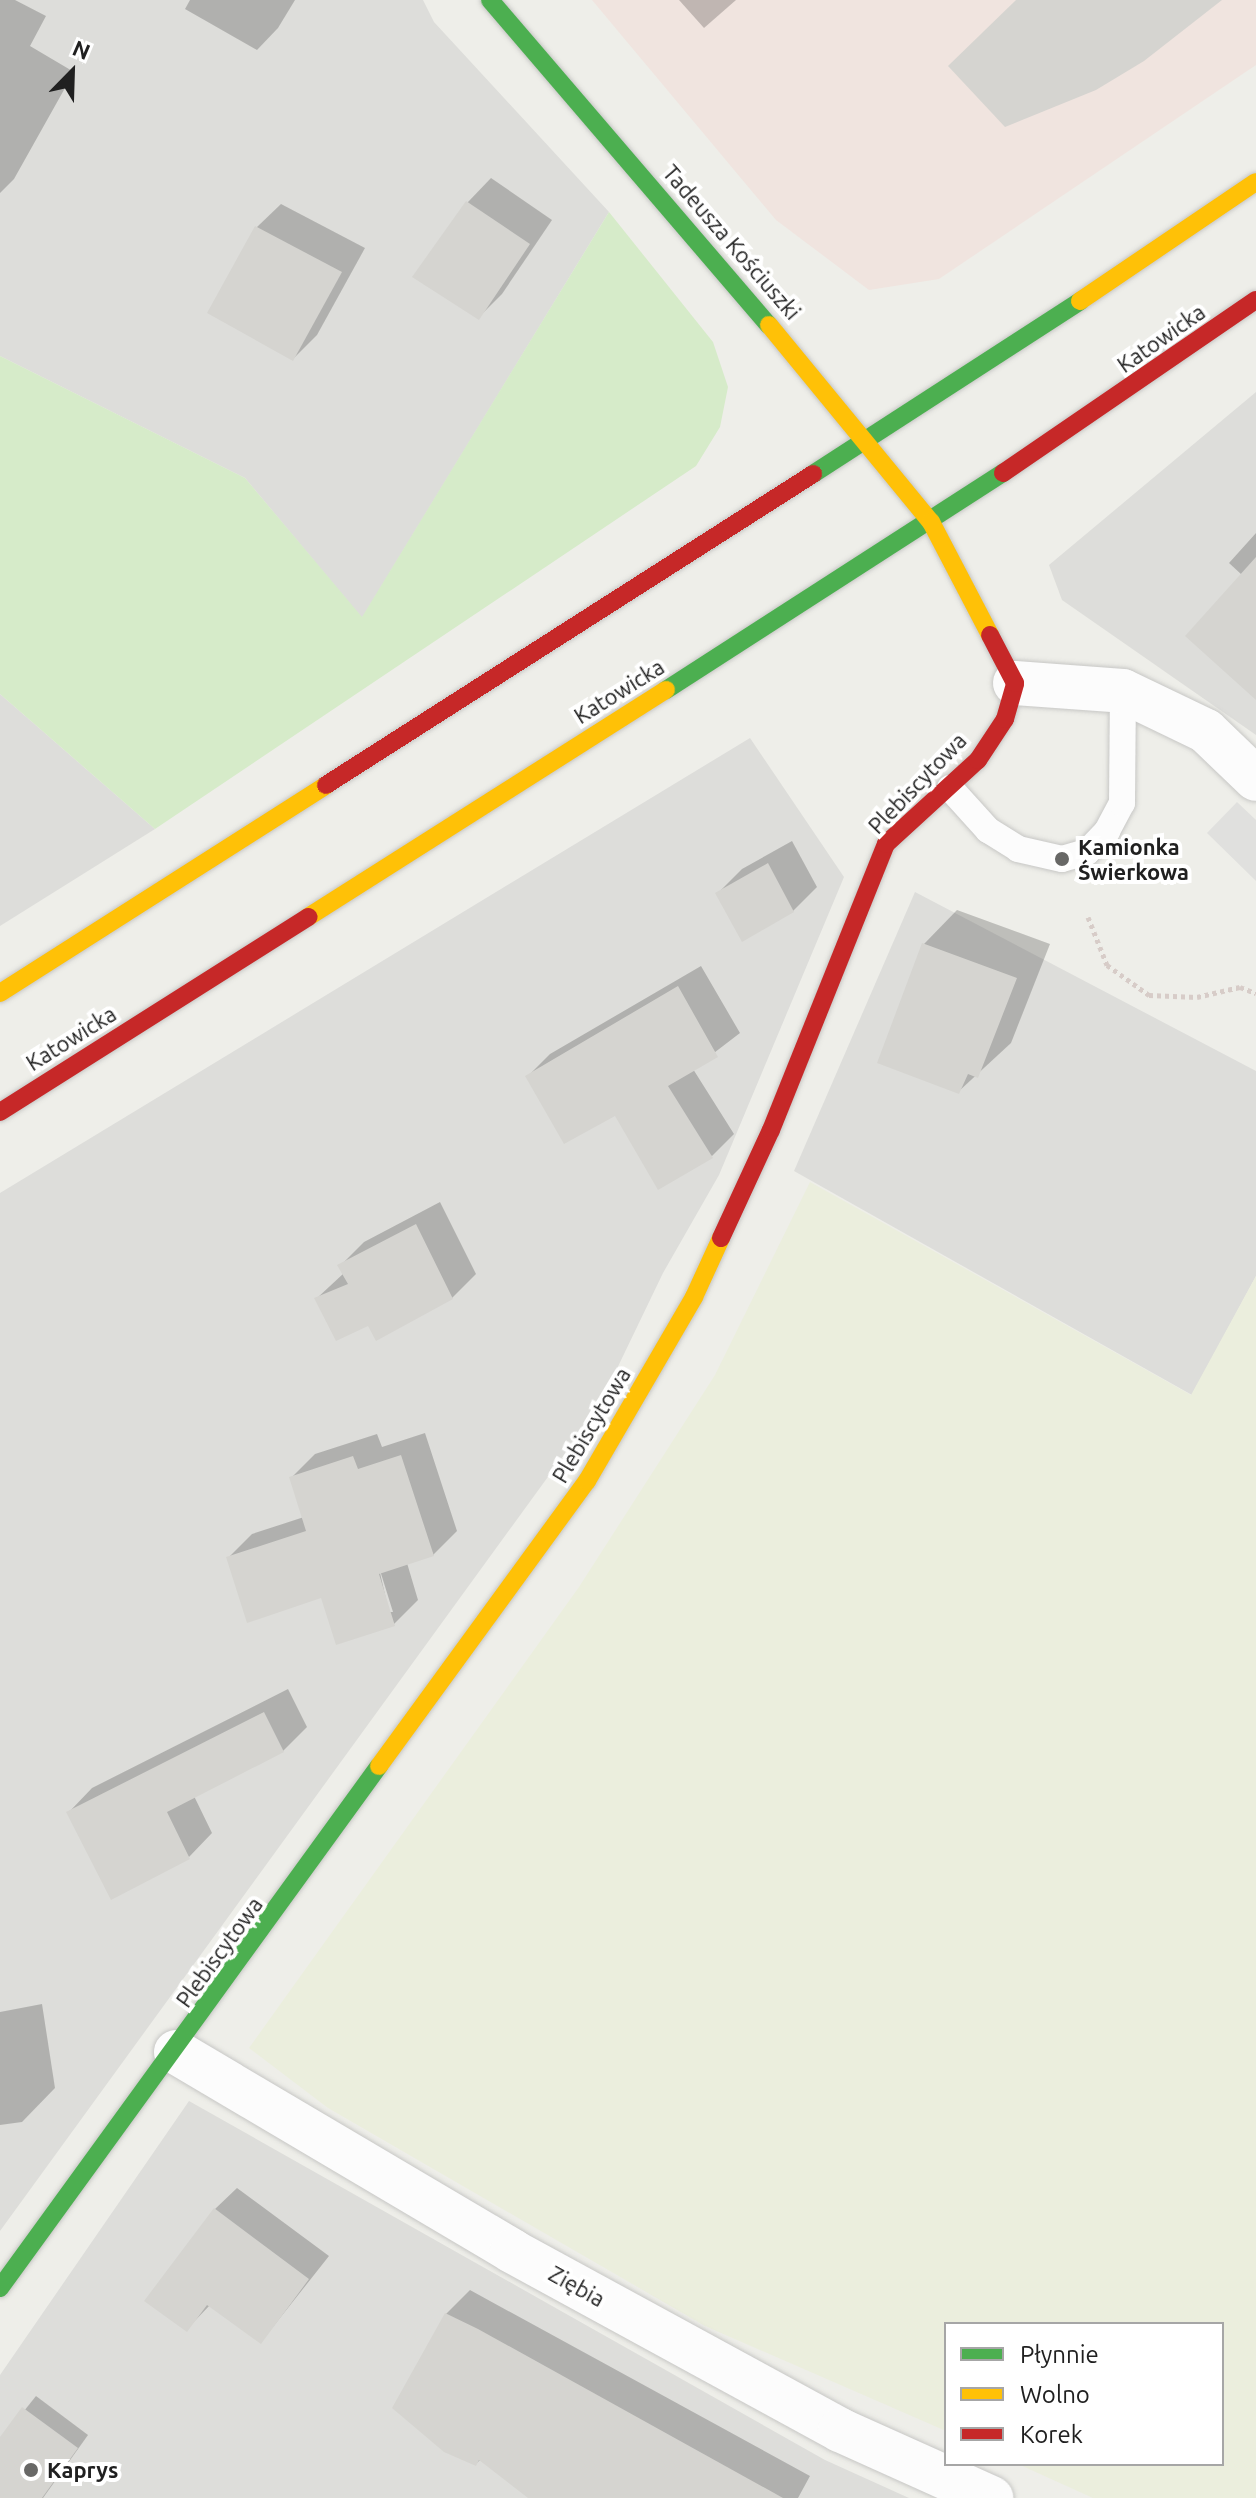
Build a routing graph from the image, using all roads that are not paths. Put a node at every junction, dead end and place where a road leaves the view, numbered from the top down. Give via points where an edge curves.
1 (490, 0) edge
2 (1256, 182) edge
3 (1256, 300) edge
4 (866, 438) junction
5 (931, 522) junction
6 (1015, 683) junction
7 (1123, 691) junction
8 (1256, 779) edge
9 (950, 788) junction
10 (0, 993) edge
11 (0, 1112) edge
12 (176, 2052) junction
13 (0, 2288) edge
14 (922, 2486) edge
15 (991, 2498) edge

1 - 4 main road, Tadeusza Kościuszki
2 - 4 main road
3 - 5 main road, Katowicka
4 - 5 main road, Tadeusza Kościuszki
4 - 10 main road
5 - 6 main road
5 - 11 main road, Katowicka
6 - 7 street
6 - 9 main road, Plebiscytowa via 1005,719 978,760
7 - 8 street via 1206,731
7 - 9 lane via 1122,803 1107,831 1087,852 1062,859 1018,849 988,830
9 - 12 main road, Plebiscytowa via 886,844 771,1130 694,1297 587,1481
12 - 13 main road, Plebiscytowa
12 - 14 street, Ziębia
14 - 15 street, Ziębia

